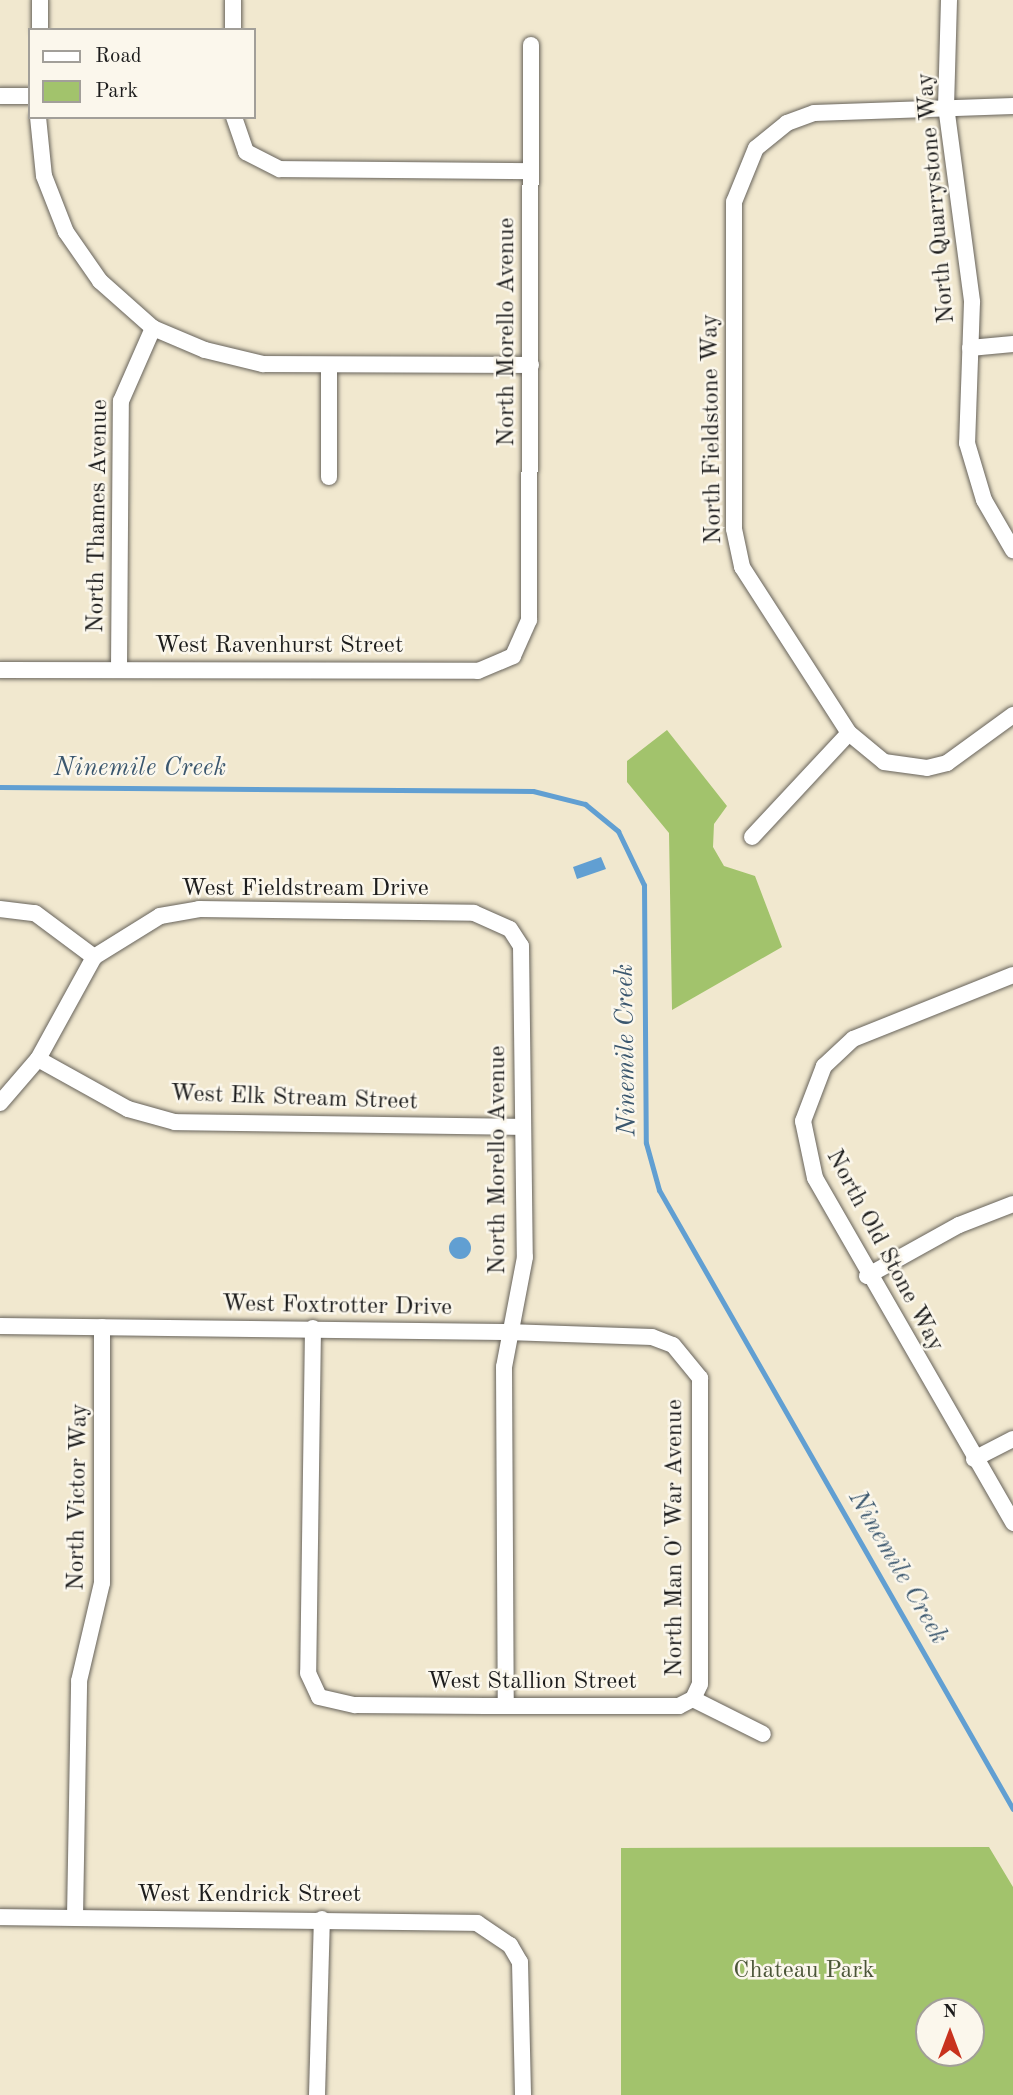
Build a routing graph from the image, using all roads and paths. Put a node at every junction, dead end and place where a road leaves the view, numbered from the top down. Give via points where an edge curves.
1 (40, 0) edge
2 (233, 0) edge
3 (949, 0) edge
4 (40, 28) edge
5 (233, 28) edge
6 (531, 45) dead end
7 (0, 96) edge
8 (28, 96) edge
9 (946, 106) junction
10 (1013, 106) edge
11 (38, 119) edge
12 (235, 119) edge
13 (531, 171) junction
14 (153, 328) junction
15 (1013, 344) edge
16 (970, 348) junction
17 (329, 365) junction
18 (531, 365) junction
19 (328, 478) dead end
20 (1013, 550) edge
21 (528, 620) joint
22 (119, 669) junction
23 (0, 670) edge
24 (1013, 715) edge
25 (849, 733) junction
26 (752, 838) dead end
27 (0, 909) edge
28 (493, 918) joint
29 (94, 957) junction
30 (1013, 975) edge
31 (38, 1059) junction
32 (0, 1103) edge
33 (521, 1127) junction
34 (1013, 1205) edge
35 (867, 1276) junction
36 (0, 1326) edge
37 (102, 1327) junction
38 (313, 1328) junction
39 (507, 1332) junction
40 (673, 1345) joint
41 (1013, 1439) edge
42 (974, 1459) junction
43 (1013, 1523) edge
44 (694, 1699) junction
45 (506, 1706) junction
46 (763, 1734) dead end
47 (0, 1917) edge
48 (75, 1917) junction
49 (322, 1919) junction
50 (317, 2095) edge
51 (523, 2095) edge

1 - 4 street
2 - 5 street
3 - 9 street, North Quarrystone Way
6 - 13 street, North Morello Avenue
7 - 8 street
9 - 10 street, North Fieldstone Way
9 - 16 street, North Quarrystone Way via 972,302
9 - 25 street, North Fieldstone Way via 814,113 787,123 745,164 734,202 736,549 751,584 812,667
11 - 14 street via 40,157 58,214 100,281
12 - 13 street via 246,152 280,169
13 - 18 street, North Morello Avenue
14 - 17 street via 244,361
14 - 22 street, North Thames Avenue via 121,401
15 - 16 street
16 - 20 street, North Quarrystone Way via 964,403 971,462 984,500
17 - 18 street
17 - 19 street
18 - 21 street, North Morello Avenue
21 - 22 street, West Ravenhurst Street via 513,656 478,671
22 - 23 street, West Ravenhurst Street
24 - 25 street, North Fieldstone Way via 964,754 928,768 884,762
25 - 26 street
27 - 29 street via 35,913
28 - 29 street, West Fieldstream Drive via 199,909 141,923
28 - 33 street, North Morello Avenue via 520,946
29 - 31 street, West Fieldstream Drive
30 - 35 street, North Old Stone Way via 853,1039 814,1082 803,1121 808,1160
31 - 32 street, West Fieldstream Drive
31 - 33 street, West Elk Stream Street via 128,1109 176,1122
33 - 39 street, North Morello Avenue via 525,1257 521,1296
34 - 35 street via 959,1225
35 - 42 street, North Old Stone Way
36 - 37 street, West Foxtrotter Drive
37 - 38 street, West Foxtrotter Drive
37 - 48 street, North Victor Way via 102,1583 79,1681
38 - 39 street, West Foxtrotter Drive
38 - 45 street, West Stallion Street via 308,1672 319,1697 355,1705
39 - 40 street, West Foxtrotter Drive via 652,1337
39 - 45 street, North Morello Avenue
40 - 44 street, North Man O' War Avenue via 700,1378 700,1684
41 - 42 street
42 - 43 street, North Old Stone Way
44 - 45 street, West Stallion Street via 679,1706
44 - 46 street
47 - 48 street, West Kendrick Street
48 - 49 street, West Kendrick Street
49 - 50 street
49 - 51 street, West Kendrick Street via 458,1920 495,1932 520,1962 524,1982

